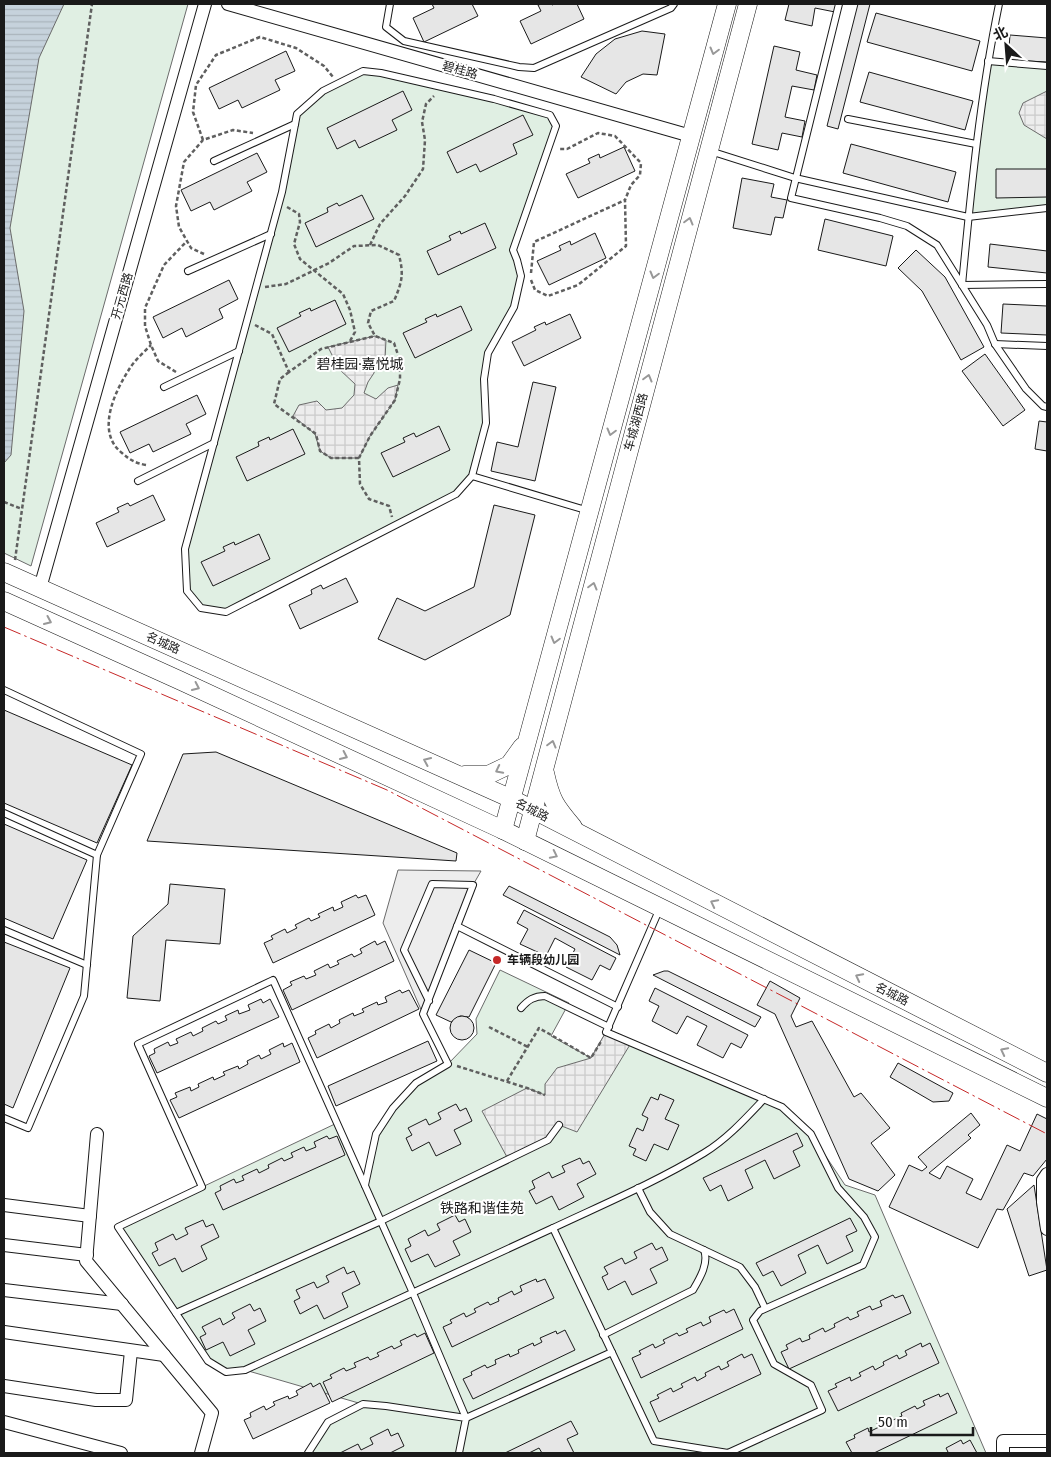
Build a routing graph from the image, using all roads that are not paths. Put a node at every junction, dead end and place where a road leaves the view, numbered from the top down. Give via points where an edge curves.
1 (205, 4) edge
2 (228, 4) edge
3 (390, 4) edge
4 (674, 4) edge
5 (727, 4) edge
6 (748, 4) edge
7 (839, 4) edge
8 (999, 4) edge
9 (988, 61) junction
10 (1047, 66) edge
11 (848, 119) dead end
12 (295, 124) junction
13 (691, 136) junction
14 (976, 144) junction
15 (708, 150) junction
16 (214, 161) dead end
17 (794, 178) junction
18 (1047, 208) edge
19 (968, 217) junction
20 (271, 234) junction
21 (188, 271) dead end
22 (962, 284) junction
23 (1047, 284) edge
24 (995, 344) junction
25 (1047, 346) edge
26 (239, 351) junction
27 (164, 387) dead end
28 (1047, 406) edge
29 (214, 443) junction
30 (472, 476) junction
31 (138, 482) dead end
32 (590, 512) junction
33 (8, 574) edge
34 (40, 588) junction
35 (4, 600) edge
36 (4, 690) edge
37 (528, 738) junction
38 (545, 771) junction
39 (456, 774) junction
40 (512, 799) junction
41 (535, 811) junction
42 (4, 813) edge
43 (503, 830) junction
44 (578, 833) junction
45 (525, 841) junction
46 (98, 855) junction
47 (660, 907) junction
48 (457, 926) junction
49 (4, 930) edge
50 (87, 965) junction
51 (428, 1001) junction
52 (618, 1007) junction
53 (521, 1008) dead end
54 (607, 1030) junction
55 (1047, 1073) edge
56 (1047, 1098) edge
57 (764, 1099) junction
58 (4, 1118) edge
59 (560, 1125) dead end
60 (97, 1134) dead end
61 (1047, 1174) edge
62 (365, 1186) junction
63 (638, 1188) junction
64 (4, 1205) edge
65 (90, 1216) junction
66 (381, 1221) junction
67 (553, 1228) junction
68 (1047, 1229) edge
69 (4, 1245) edge
70 (704, 1250) junction
71 (87, 1255) junction
72 (4, 1290) edge
73 (413, 1293) junction
74 (122, 1304) junction
75 (765, 1308) junction
76 (176, 1313) junction
77 (4, 1332) edge
78 (603, 1335) junction
79 (132, 1351) junction
80 (612, 1352) junction
81 (164, 1356) junction
82 (4, 1386) edge
83 (466, 1418) junction
84 (4, 1422) edge
85 (1047, 1441) edge
86 (121, 1453) edge
87 (201, 1453) edge
88 (308, 1453) edge
89 (459, 1453) edge
90 (1003, 1453) edge

1 - 34 street, 开元西路
2 - 13 street, 碧桂路
3 - 4 lane via 386,27 404,41 534,68 672,8
5 -> 13 main road, 车城湖西路
6 - 15 main road, 车城湖西路
7 - 17 lane
8 - 9 lane
9 - 10 lane
9 - 14 lane
11 - 14 lane
12 - 16 lane
12 - 20 lane
12 - 30 lane via 297,114 323,91 363,71 443,87 550,115 556,126 513,250 521,276 514,307 488,353 484,379 486,423
13 -> 32 main road, 车城湖西路
14 - 19 lane
15 - 17 lane
38 -> 15 main road, 车城湖西路
17 - 19 lane
17 - 22 lane via 791,198 907,226 937,244
18 - 19 lane
19 - 22 lane
20 - 21 lane
20 - 26 lane
22 - 23 lane
22 - 24 lane
24 - 25 lane
24 - 28 lane via 1026,389 1042,406
26 - 27 lane
26 - 29 lane
29 - 30 lane via 185,549 187,591 200,608 226,612 456,494
29 - 31 lane
30 - 32 lane
32 -> 37 main road, 车城湖西路
33 - 34 main road, 名城路
39 -> 34 main road, 名城路
35 -> 43 main road, 名城路
36 - 46 lane via 141,754
37 -> 39 main road via 508,765 495,772 488,775
37 - 40 main road, 车城湖西路
38 - 41 main road, 车城湖西路
38 - 44 main road via 550,795
39 - 40 main road, 名城路
40 - 41 main road, 名城路
40 - 43 main road, 车城湖西路
41 - 44 main road, 名城路
41 - 45 main road, 车城湖西路
42 - 46 lane
43 - 45 main road, 名城路
55 -> 44 main road, 名城路
45 -> 47 main road, 名城路
46 - 50 lane
47 - 52 lane
47 - 56 main road, 名城路
48 - 51 lane
48 - 51 lane via 473,885 432,884 404,950
48 - 52 lane
49 - 50 lane
50 - 58 lane via 84,996 28,1128
51 - 62 lane via 423,1014 448,1064 416,1083 393,1108 376,1134
52 - 54 lane
53 - 54 lane via 528,1000 545,996
54 - 57 lane
57 - 63 lane via 738,1127 705,1152
57 - 75 lane via 782,1107 811,1134 838,1188 864,1217 876,1237 863,1265
59 - 66 lane via 548,1140
60 - 65 street
61 - 68 street via 1042,1180
62 - 66 lane
62 - 76 lane via 273,980 138,1044 202,1187 118,1227
63 - 67 lane
63 - 70 lane via 650,1212 670,1234
64 - 65 street
65 - 71 street
66 - 73 lane
66 - 76 lane
67 - 73 lane
67 - 78 lane
69 - 71 street
70 - 75 lane via 740,1267
70 - 78 lane via 702,1276 693,1290
71 - 74 street via 86,1261
72 - 74 street
73 - 76 lane via 245,1370 226,1372 208,1361
73 - 83 lane
74 - 81 street
75 - 80 lane via 753,1320 774,1364 811,1385 822,1410 728,1453 654,1441
77 - 79 street
78 - 80 lane
79 - 81 street
79 - 82 street via 126,1400 96,1400
80 - 83 lane
81 - 87 street via 212,1413
83 - 88 lane via 363,1404 328,1422
83 - 89 lane
84 - 86 street
85 - 90 street via 1002,1441

